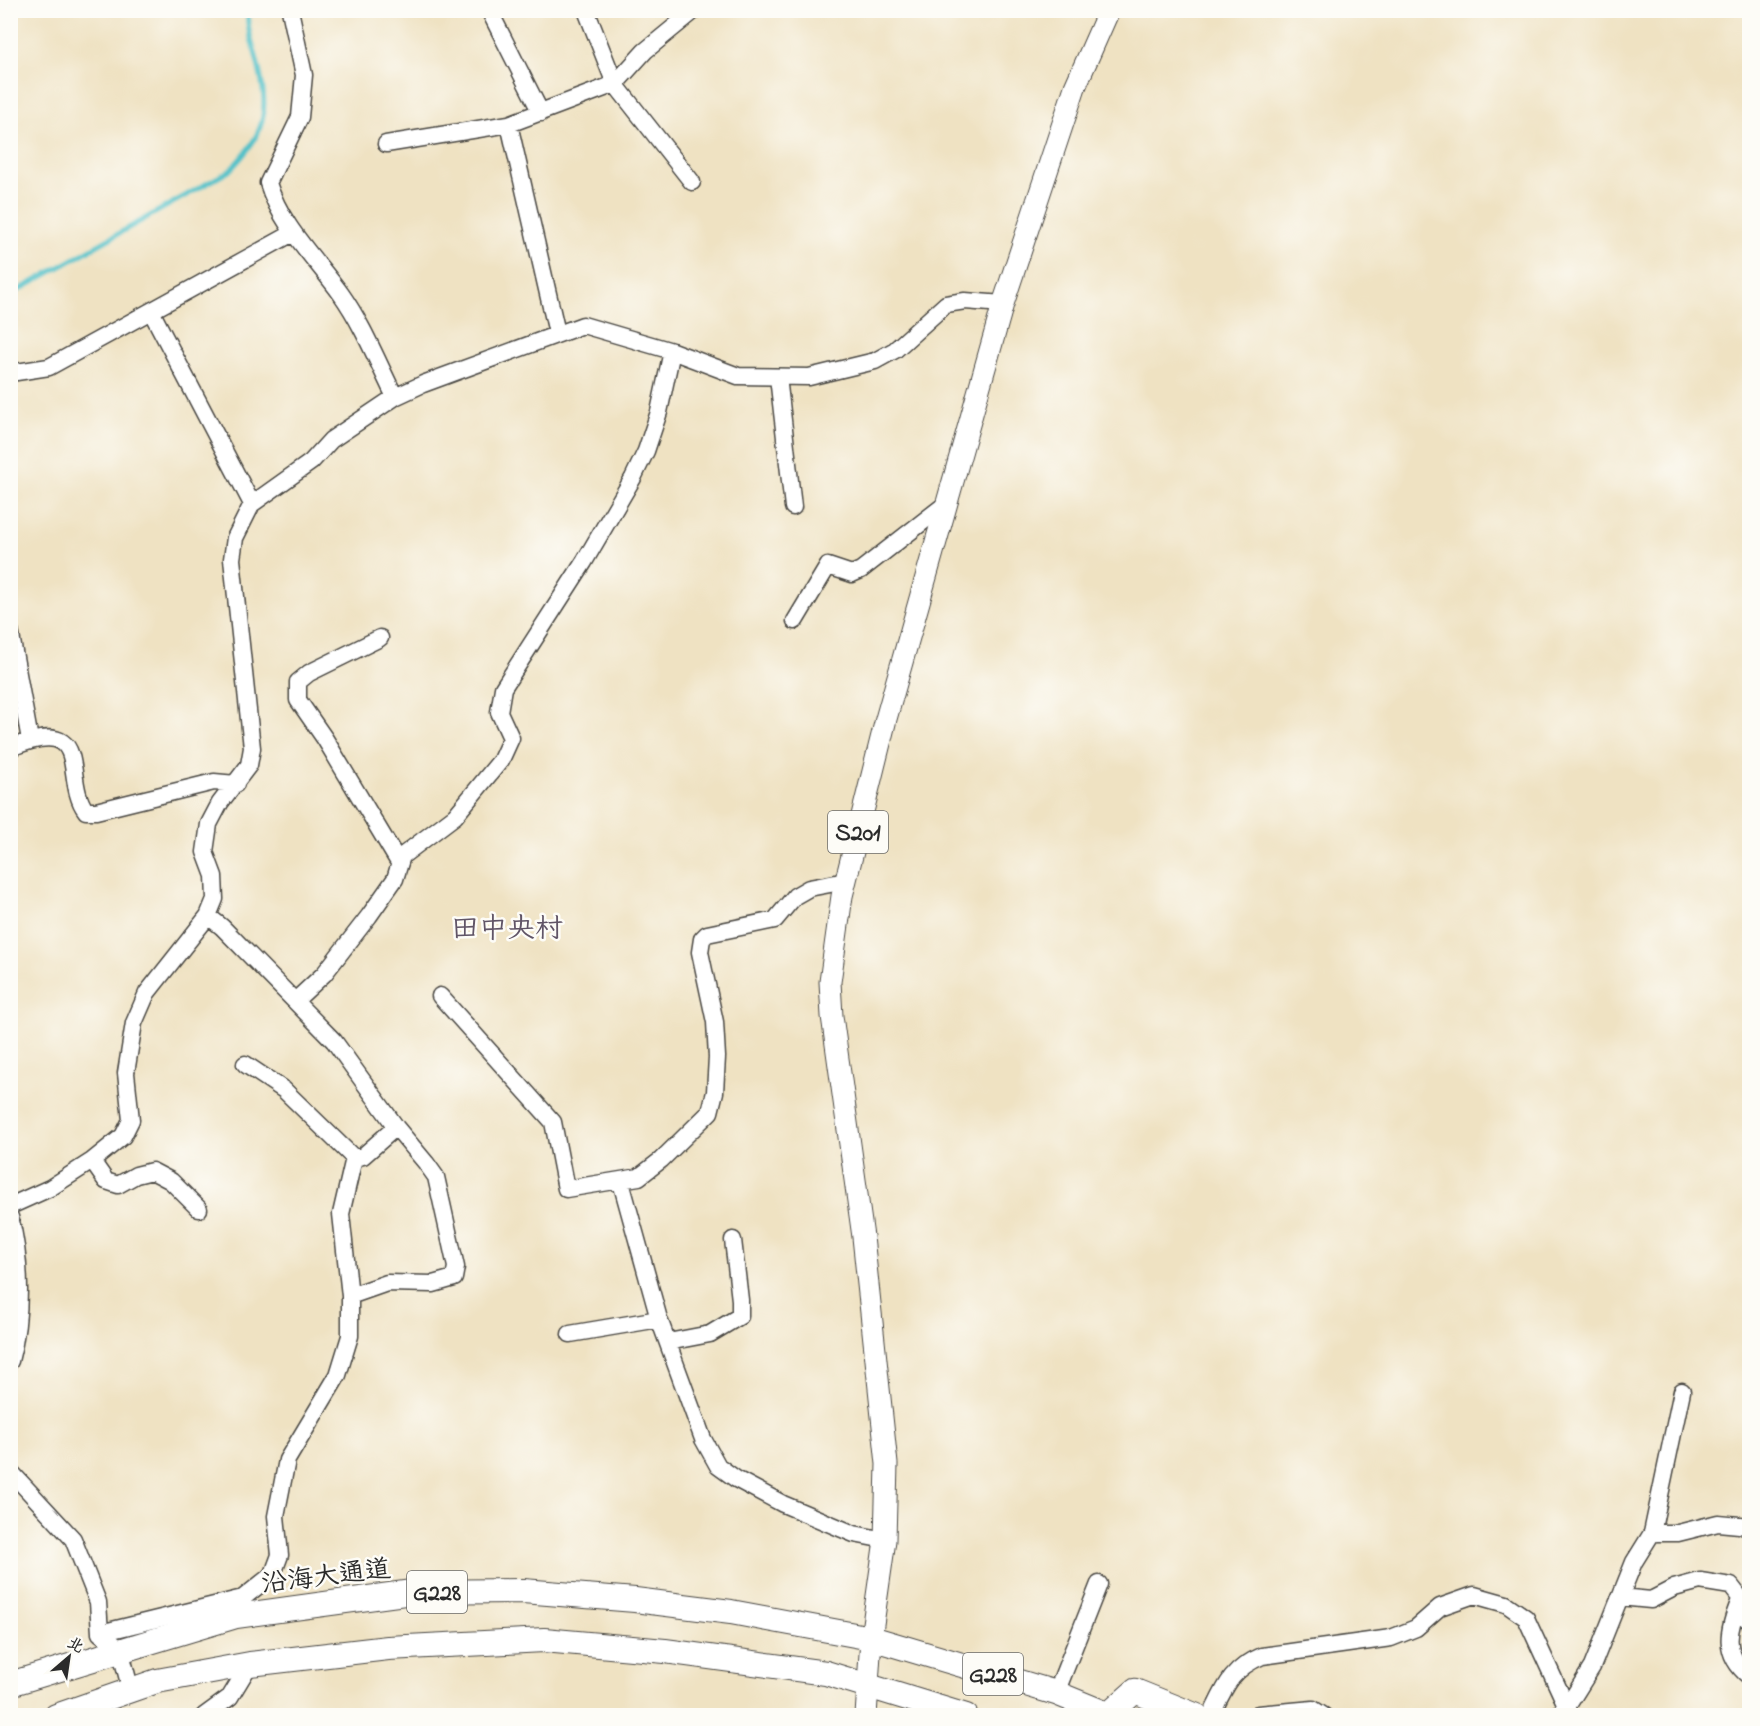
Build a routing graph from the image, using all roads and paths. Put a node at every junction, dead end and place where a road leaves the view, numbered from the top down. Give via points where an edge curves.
1 (290, 10) edge
2 (489, 10) edge
3 (586, 10) edge
4 (695, 10) edge
5 (1109, 10) edge
6 (615, 84) junction
7 (541, 113) junction
8 (509, 124) junction
9 (386, 144) dead end
10 (692, 182) dead end
11 (293, 232) junction
12 (1003, 304) junction
13 (152, 313) junction
14 (557, 333) junction
15 (672, 351) junction
16 (10, 374) edge
17 (777, 377) junction
18 (395, 397) junction
19 (947, 503) junction
20 (252, 504) junction
21 (793, 507) dead end
22 (795, 621) dead end
23 (10, 630) edge
24 (381, 638) dead end
25 (30, 740) junction
26 (10, 748) edge
27 (236, 784) junction
28 (398, 861) junction
29 (846, 881) junction
30 (208, 916) junction
31 (441, 996) dead end
32 (295, 1001) junction
33 (245, 1064) dead end
34 (396, 1127) junction
35 (354, 1158) junction
36 (92, 1161) junction
37 (621, 1182) junction
38 (10, 1206) edge
39 (199, 1209) dead end
40 (10, 1217) edge
41 (733, 1240) dead end
42 (351, 1296) junction
43 (659, 1319) junction
44 (570, 1334) dead end
45 (668, 1342) junction
46 (10, 1361) edge
47 (1682, 1392) dead end
48 (10, 1471) edge
49 (1749, 1526) edge
50 (1652, 1533) junction
51 (885, 1540) junction
52 (1099, 1584) dead end
53 (1620, 1597) junction
54 (1741, 1599) junction
55 (239, 1607) junction
56 (1749, 1622) edge
57 (100, 1633) junction
58 (871, 1638) junction
59 (120, 1649) junction
60 (250, 1664) junction
61 (1749, 1677) edge
62 (10, 1684) edge
63 (869, 1685) junction
64 (131, 1690) junction
65 (1056, 1693) junction
66 (1564, 1713) edge
67 (1258, 1714) edge
68 (1111, 1715) edge
69 (56, 1716) edge
70 (204, 1716) edge
71 (866, 1716) edge
72 (966, 1716) edge
73 (1197, 1716) edge
74 (1211, 1716) edge
75 (1324, 1716) edge

1 - 11 street via 304,75 300,117 268,183 274,203
2 - 7 street
3 - 6 street
4 - 6 street via 645,51
5 - 12 main road, S201 via 1071,97
6 - 7 street
6 - 10 street
7 - 8 street
8 - 9 street
8 - 14 street
11 - 13 street
11 - 18 street via 343,296
12 - 17 street via 946,304 895,350 875,361 809,377
12 - 19 main road, S201
13 - 16 street via 49,367
13 - 20 street
14 - 15 street via 583,325
14 - 18 street
15 - 17 street via 738,375
15 - 28 street via 659,412 633,478 504,688 500,712 511,738 501,760 455,816
17 - 21 street
18 - 20 street via 331,440 311,462
19 - 22 street via 861,570 852,574 828,566
19 - 29 main road, S201 via 886,719
20 - 27 street via 235,538 232,559 252,748 249,765
23 - 25 street
24 - 28 street via 309,673 298,682 298,700
25 - 26 street
25 - 27 street via 57,740 64,744 74,757 80,802 86,811 214,782
27 - 30 street via 209,824 205,852 214,876 215,898
28 - 32 street via 395,879 369,916 324,974
29 - 37 street via 809,888 795,896 775,920 706,934 702,939 700,952 715,1022 715,1092 710,1112 661,1160 639,1177
29 - 51 main road, S201 via 833,950 832,1016 885,1429
30 - 32 street
30 - 36 street via 147,993 134,1023 127,1059 132,1120 123,1136
31 - 37 street via 553,1122 566,1189
32 - 34 street via 334,1041
33 - 35 street via 284,1090
34 - 35 street via 363,1156
34 - 42 street via 436,1178 456,1267 454,1278 434,1284 387,1283
35 - 42 street via 341,1214
36 - 38 street via 51,1188
36 - 39 street via 106,1181 118,1185 152,1171 171,1181
37 - 43 street
40 - 46 street via 19,1264 17,1337
41 - 45 street via 740,1316 710,1334
42 - 55 street via 350,1336 338,1375 287,1460 276,1516 280,1555 273,1574
43 - 44 street
43 - 45 street
45 - 51 street via 703,1439 718,1466 783,1504 854,1534
47 - 50 street
48 - 57 street via 73,1539 98,1602
49 - 50 street via 1718,1523 1678,1533
50 - 53 street via 1634,1562
51 - 58 main road, S201
52 - 65 street
53 - 54 street via 1651,1600 1700,1581 1731,1586
53 - 66 street via 1592,1667
54 - 56 street via 1742,1614
54 - 61 street via 1729,1627 1730,1646 1738,1667
55 - 57 street
55 - 58 highway, 沿海大通道 / G228 via 412,1592 523,1591 731,1612
55 - 59 highway, 沿海大通道 / G228
57 - 59 street
58 - 63 main road, S201
58 - 65 highway, G228
59 - 62 highway, 沿海大通道 / G228
59 - 64 street
60 - 63 highway, G228 via 388,1648 544,1640 665,1651 826,1673
60 - 64 highway, G228 via 157,1681
60 - 70 street via 230,1697
63 - 71 main road
63 - 72 highway, G228
64 - 69 highway, G228
65 - 68 highway, G228
66 - 74 street via 1526,1618 1506,1604 1474,1595 1440,1607 1416,1628 1391,1638 1262,1656 1245,1663 1231,1676
67 - 75 street via 1313,1709
68 - 73 highway via 1136,1691

